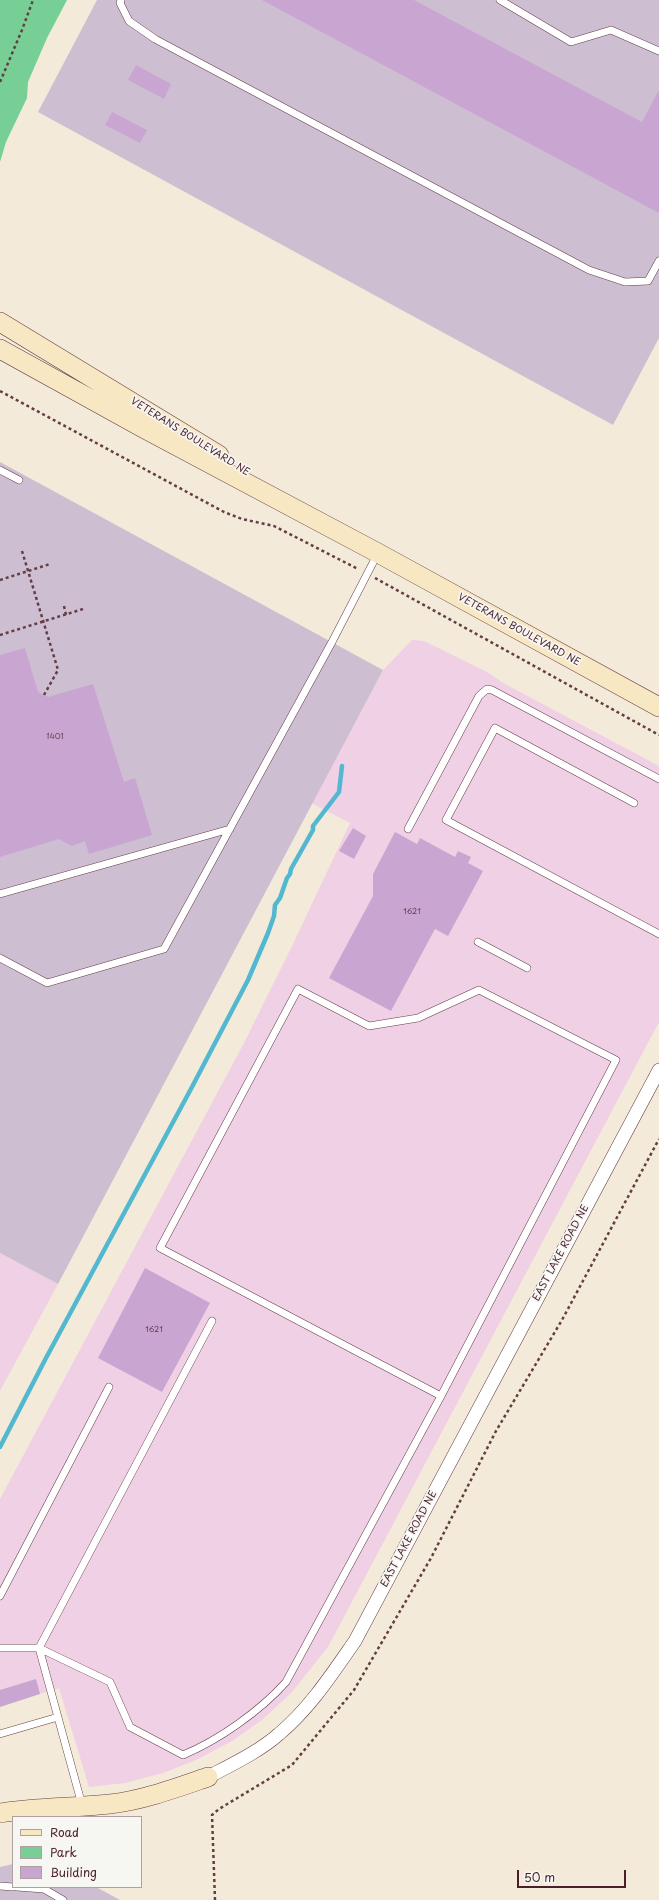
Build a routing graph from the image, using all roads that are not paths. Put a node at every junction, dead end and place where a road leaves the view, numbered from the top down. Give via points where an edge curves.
1 (121, 0) edge
2 (500, 0) edge
3 (659, 51) edge
4 (659, 261) edge
5 (0, 322) edge
6 (0, 349) edge
7 (0, 470) edge
8 (19, 480) dead end
9 (378, 553) junction
10 (659, 707) edge
11 (659, 779) edge
12 (634, 803) dead end
13 (230, 829) junction
14 (408, 829) dead end
15 (0, 894) edge
16 (659, 934) edge
17 (478, 942) dead end
18 (0, 958) edge
19 (527, 968) dead end
20 (659, 1070) edge
21 (212, 1321) dead end
22 (109, 1387) dead end
23 (441, 1396) junction
24 (0, 1596) edge
25 (0, 1648) edge
26 (39, 1648) junction
27 (58, 1718) junction
28 (0, 1734) edge
29 (208, 1777) joint
30 (82, 1805) junction
31 (0, 1813) edge
32 (0, 1886) edge
33 (12, 1887) edge
34 (30, 1888) edge
35 (63, 1900) edge

1 - 4 lane via 120,3 129,21 155,39 589,270 625,282 648,281
2 - 3 lane via 571,42 611,30
5 - 9 main road, VETERANS BOULEVARD NE
6 - 9 main road, VETERANS BOULEVARD NE
7 - 8 lane
9 - 10 main road, VETERANS BOULEVARD NE
9 - 13 lane
11 - 14 lane via 487,689 479,696
12 - 16 lane via 495,728 446,820
13 - 15 lane
13 - 18 lane via 164,949 47,984
17 - 19 lane
20 - 29 street, EAST LAKE ROAD NE via 355,1641 316,1697 278,1735
21 - 26 lane
22 - 24 lane
23 - 23 lane via 160,1248 298,989 369,1026 418,1018 479,990 616,1060
23 - 26 lane via 286,1682 252,1714 211,1740 183,1755 157,1742 130,1727 110,1682
25 - 26 lane
26 - 27 lane
27 - 28 lane
27 - 30 lane
29 - 30 main road, EAST LAKE ROAD NE via 150,1797 111,1804
30 - 31 main road, EAST LAKE ROAD NE
32 - 33 lane
34 - 35 lane via 44,1889

